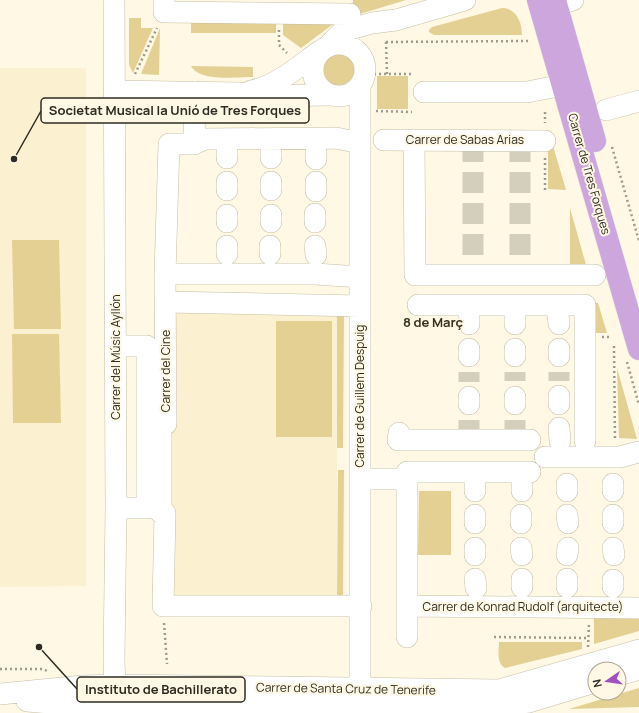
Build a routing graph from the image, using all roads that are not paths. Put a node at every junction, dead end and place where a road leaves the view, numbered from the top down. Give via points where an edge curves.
1 (114, 0) edge
2 (465, 0) edge
3 (555, 1) edge
4 (164, 6) edge
5 (350, 14) dead end
6 (391, 28) junction
7 (325, 48) junction
8 (366, 75) junction
9 (563, 85) junction
10 (114, 91) junction
11 (195, 92) junction
12 (424, 92) dead end
13 (238, 93) junction
14 (330, 95) junction
15 (639, 101) edge
16 (606, 110) dead end
17 (384, 140) dead end
18 (414, 140) junction
19 (545, 141) dead end
20 (360, 143) junction
21 (194, 144) junction
22 (227, 203) junction
23 (271, 203) junction
24 (315, 203) junction
25 (165, 274) junction
26 (595, 275) dead end
27 (360, 277) junction
28 (639, 294) edge
29 (166, 302) junction
30 (418, 305) dead end
31 (360, 306) junction
32 (116, 346) junction
33 (639, 349) edge
34 (469, 369) junction
35 (516, 373) junction
36 (398, 433) dead end
37 (585, 441) dead end
38 (639, 452) edge
39 (545, 457) dead end
40 (360, 479) junction
41 (407, 479) junction
42 (116, 508) junction
43 (522, 532) junction
44 (475, 536) junction
45 (360, 606) junction
46 (407, 606) junction
47 (639, 608) edge
48 (407, 637) dead end
49 (639, 650) edge
50 (639, 670) edge
51 (627, 673) edge
52 (587, 684) edge
53 (115, 685) junction
54 (0, 694) edge
55 (360, 697) junction
56 (0, 699) edge
57 (501, 703) edge
58 (116, 709) edge

1 - 10 street, Carrer del Músic Ayllón
2 - 6 street
3 - 9 main road, Carrer de Tres Forques
3 - 28 main road, Carrer de Tres Forques
4 - 5 street via 279,13
6 - 7 street via 372,23 347,30
6 - 8 street, Carrer de Guillem Despuig via 377,30 365,41
7 - 8 street via 344,44 352,47 358,51
7 - 13 street via 267,87
7 - 14 street via 314,62 313,76 322,91
8 - 14 street via 347,95
8 - 20 street, Carrer de Guillem Despuig
9 - 12 street via 527,92
9 - 33 main road, Carrer de Tres Forques
10 - 11 street
10 - 32 street, Carrer del Músic Ayllón
11 - 13 street
11 - 21 street
13 - 14 street via 263,96
15 - 16 street
17 - 18 street, Carrer de Sabas Arias
18 - 19 street, Carrer de Sabas Arias
18 - 26 street via 415,275
20 - 24 street via 336,138
20 - 27 street, Carrer de Guillem Despuig
21 - 22 street, Carrer del Cine via 205,139
21 - 25 street, Carrer del Cine via 169,144
22 - 23 street
22 - 23 street
22 - 25 street
23 - 24 street
23 - 24 street
24 - 27 street
25 - 29 street, Carrer del Cine
27 - 31 street, Carrer de Guillem Despuig
29 - 31 street
29 - 45 street, Carrer del Cine via 166,424 161,424 161,513 165,513 163,606
30 - 34 street
31 - 40 street, Carrer de Guillem Despuig
32 - 42 street, Carrer del Músic Ayllón
32 - 42 street via 147,346 146,508
34 - 35 street
34 - 35 street
34 - 36 street via 398,440
35 - 37 street via 559,369 585,305
38 - 39 street via 620,457
40 - 41 street
40 - 45 street, Carrer de Guillem Despuig
41 - 44 street via 407,472
41 - 46 street
42 - 53 street, Carrer del Músic Ayllón
43 - 44 street
43 - 44 street, Carrer de Konrad Rudolf (arquitecte)
43 - 47 street, Carrer de Konrad Rudolf (arquitecte) via 567,536 590,607 613,536
44 - 46 street, Carrer de Konrad Rudolf (arquitecte)
45 - 55 street, Carrer de Guillem Despuig
46 - 48 street
49 - 57 street, Carrer de Santa Cruz de Tenerife
50 - 51 street
52 - 57 street, Carrer de Santa Cruz de Tenerife via 529,702
53 - 54 street, Carrer de Santa Cruz de Tenerife
53 - 55 street, Carrer de Santa Cruz de Tenerife
53 - 58 street, Carrer del Músic Ayllón
55 - 57 street, Carrer de Santa Cruz de Tenerife
55 - 58 street, Carrer de Santa Cruz de Tenerife
56 - 58 street, Carrer de Santa Cruz de Tenerife

